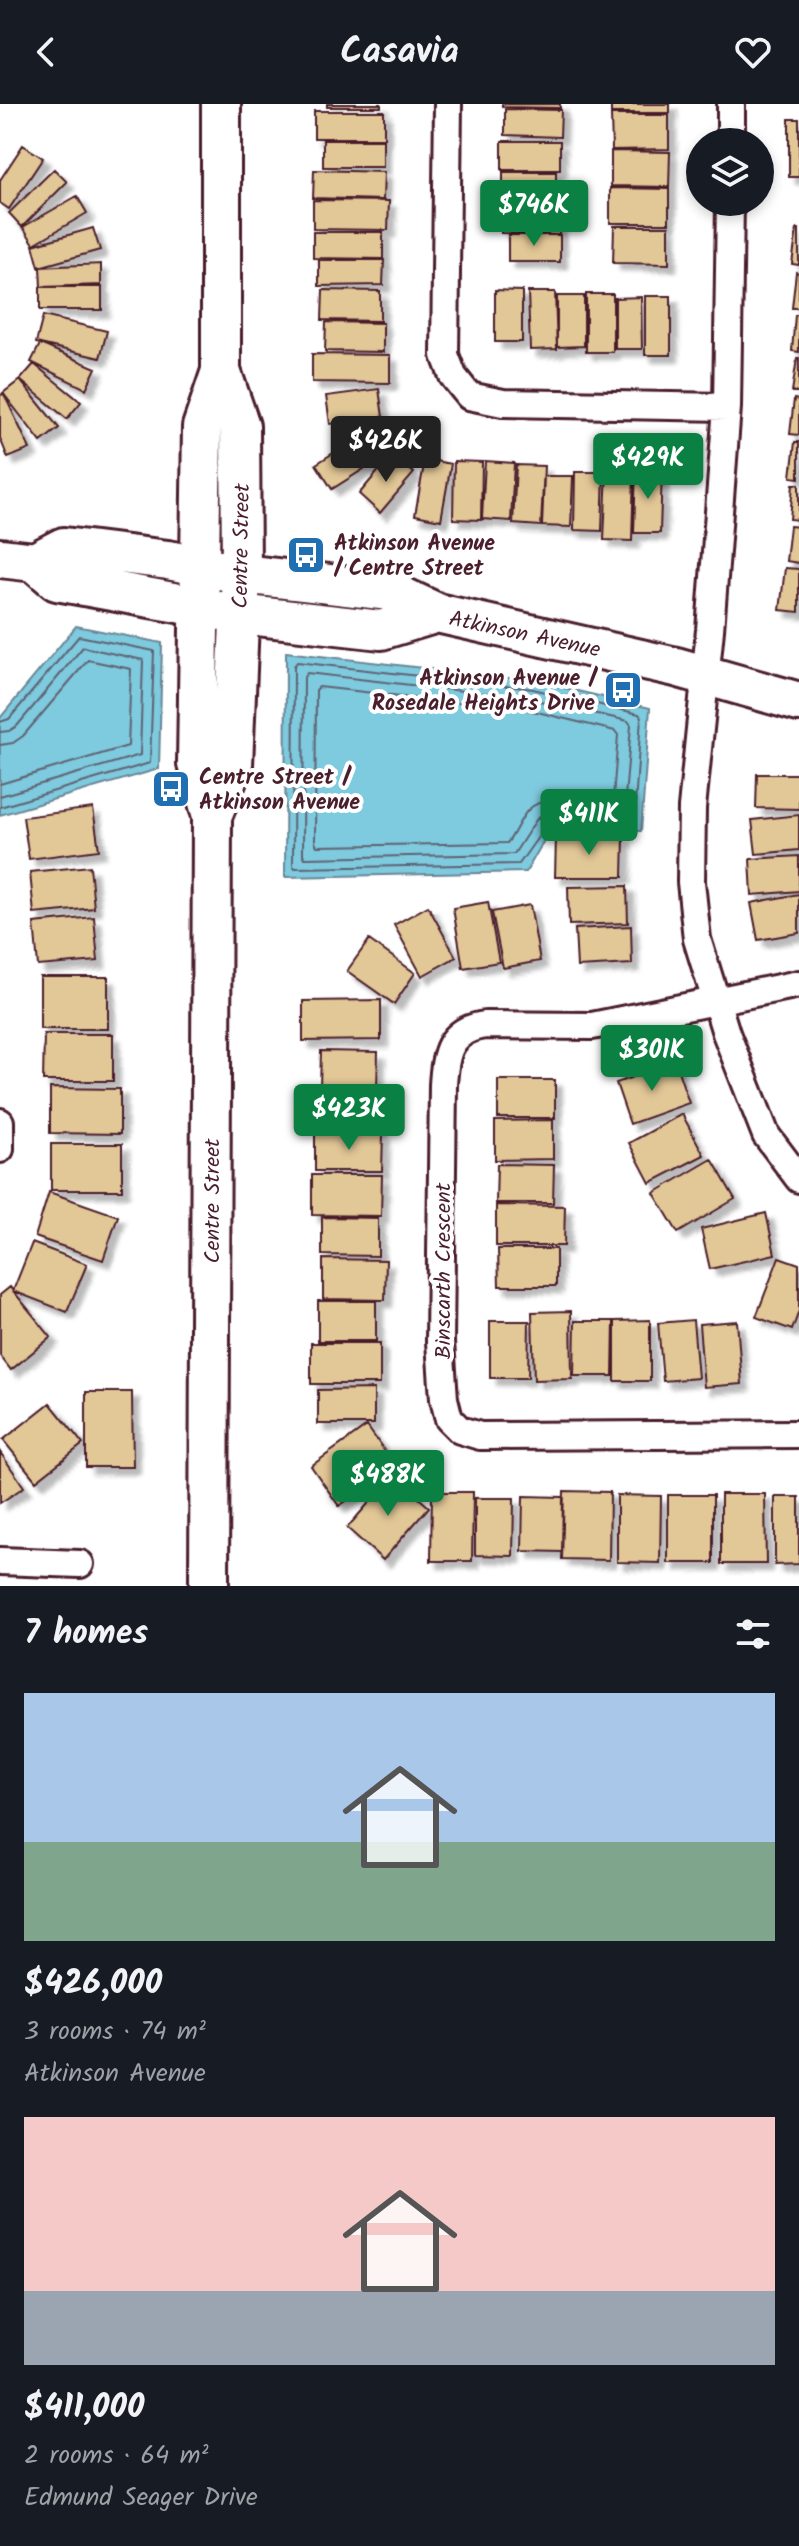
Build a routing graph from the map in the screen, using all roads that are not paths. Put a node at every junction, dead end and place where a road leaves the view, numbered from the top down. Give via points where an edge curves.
1 (221, 104) edge
2 (448, 104) edge
3 (731, 104) edge
4 (731, 128) edge
5 (730, 216) edge
6 (221, 371) junction
7 (727, 407) junction
8 (18, 560) edge
9 (200, 566) junction
10 (241, 574) junction
11 (199, 607) junction
12 (437, 613) junction
13 (239, 614) junction
14 (706, 676) junction
15 (799, 702) edge
16 (212, 816) junction
17 (799, 984) edge
18 (718, 1001) junction
19 (0, 1122) edge
20 (0, 1149) edge
21 (799, 1179) edge
22 (799, 1434) edge
23 (0, 1561) edge
24 (80, 1564) dead end
25 (209, 1586) edge

1 - 6 main road, Centre Street
2 - 7 street via 445,355 469,396 503,403
3 - 4 street
5 - 7 street
6 - 9 main road, Centre Street via 202,427
6 - 10 main road, Centre Street via 240,426
7 - 14 street
8 - 9 main road, Atkinson Avenue via 64,547
8 - 11 main road, Atkinson Avenue via 57,581
9 - 10 main road, Atkinson Avenue
9 - 11 main road, Centre Street
10 - 12 main road, Atkinson Avenue via 390,591
10 - 13 main road, Centre Street
11 - 13 main road, Atkinson Avenue
11 - 16 main road, Centre Street via 197,764
12 - 13 main road, Atkinson Avenue via 381,630
12 - 14 main road, Atkinson Avenue
13 - 16 main road, Centre Street via 233,765
14 - 15 main road, Atkinson Avenue
14 - 18 street via 692,808 691,882 697,939
16 - 25 main road, Centre Street
17 - 18 street, Binscarth Crescent
18 - 21 street via 766,1135
18 - 22 street, Binscarth Crescent via 592,1026 470,1027 454,1040 445,1056 443,1085 444,1399 449,1419 460,1430 480,1436
19 - 20 street
23 - 24 street

